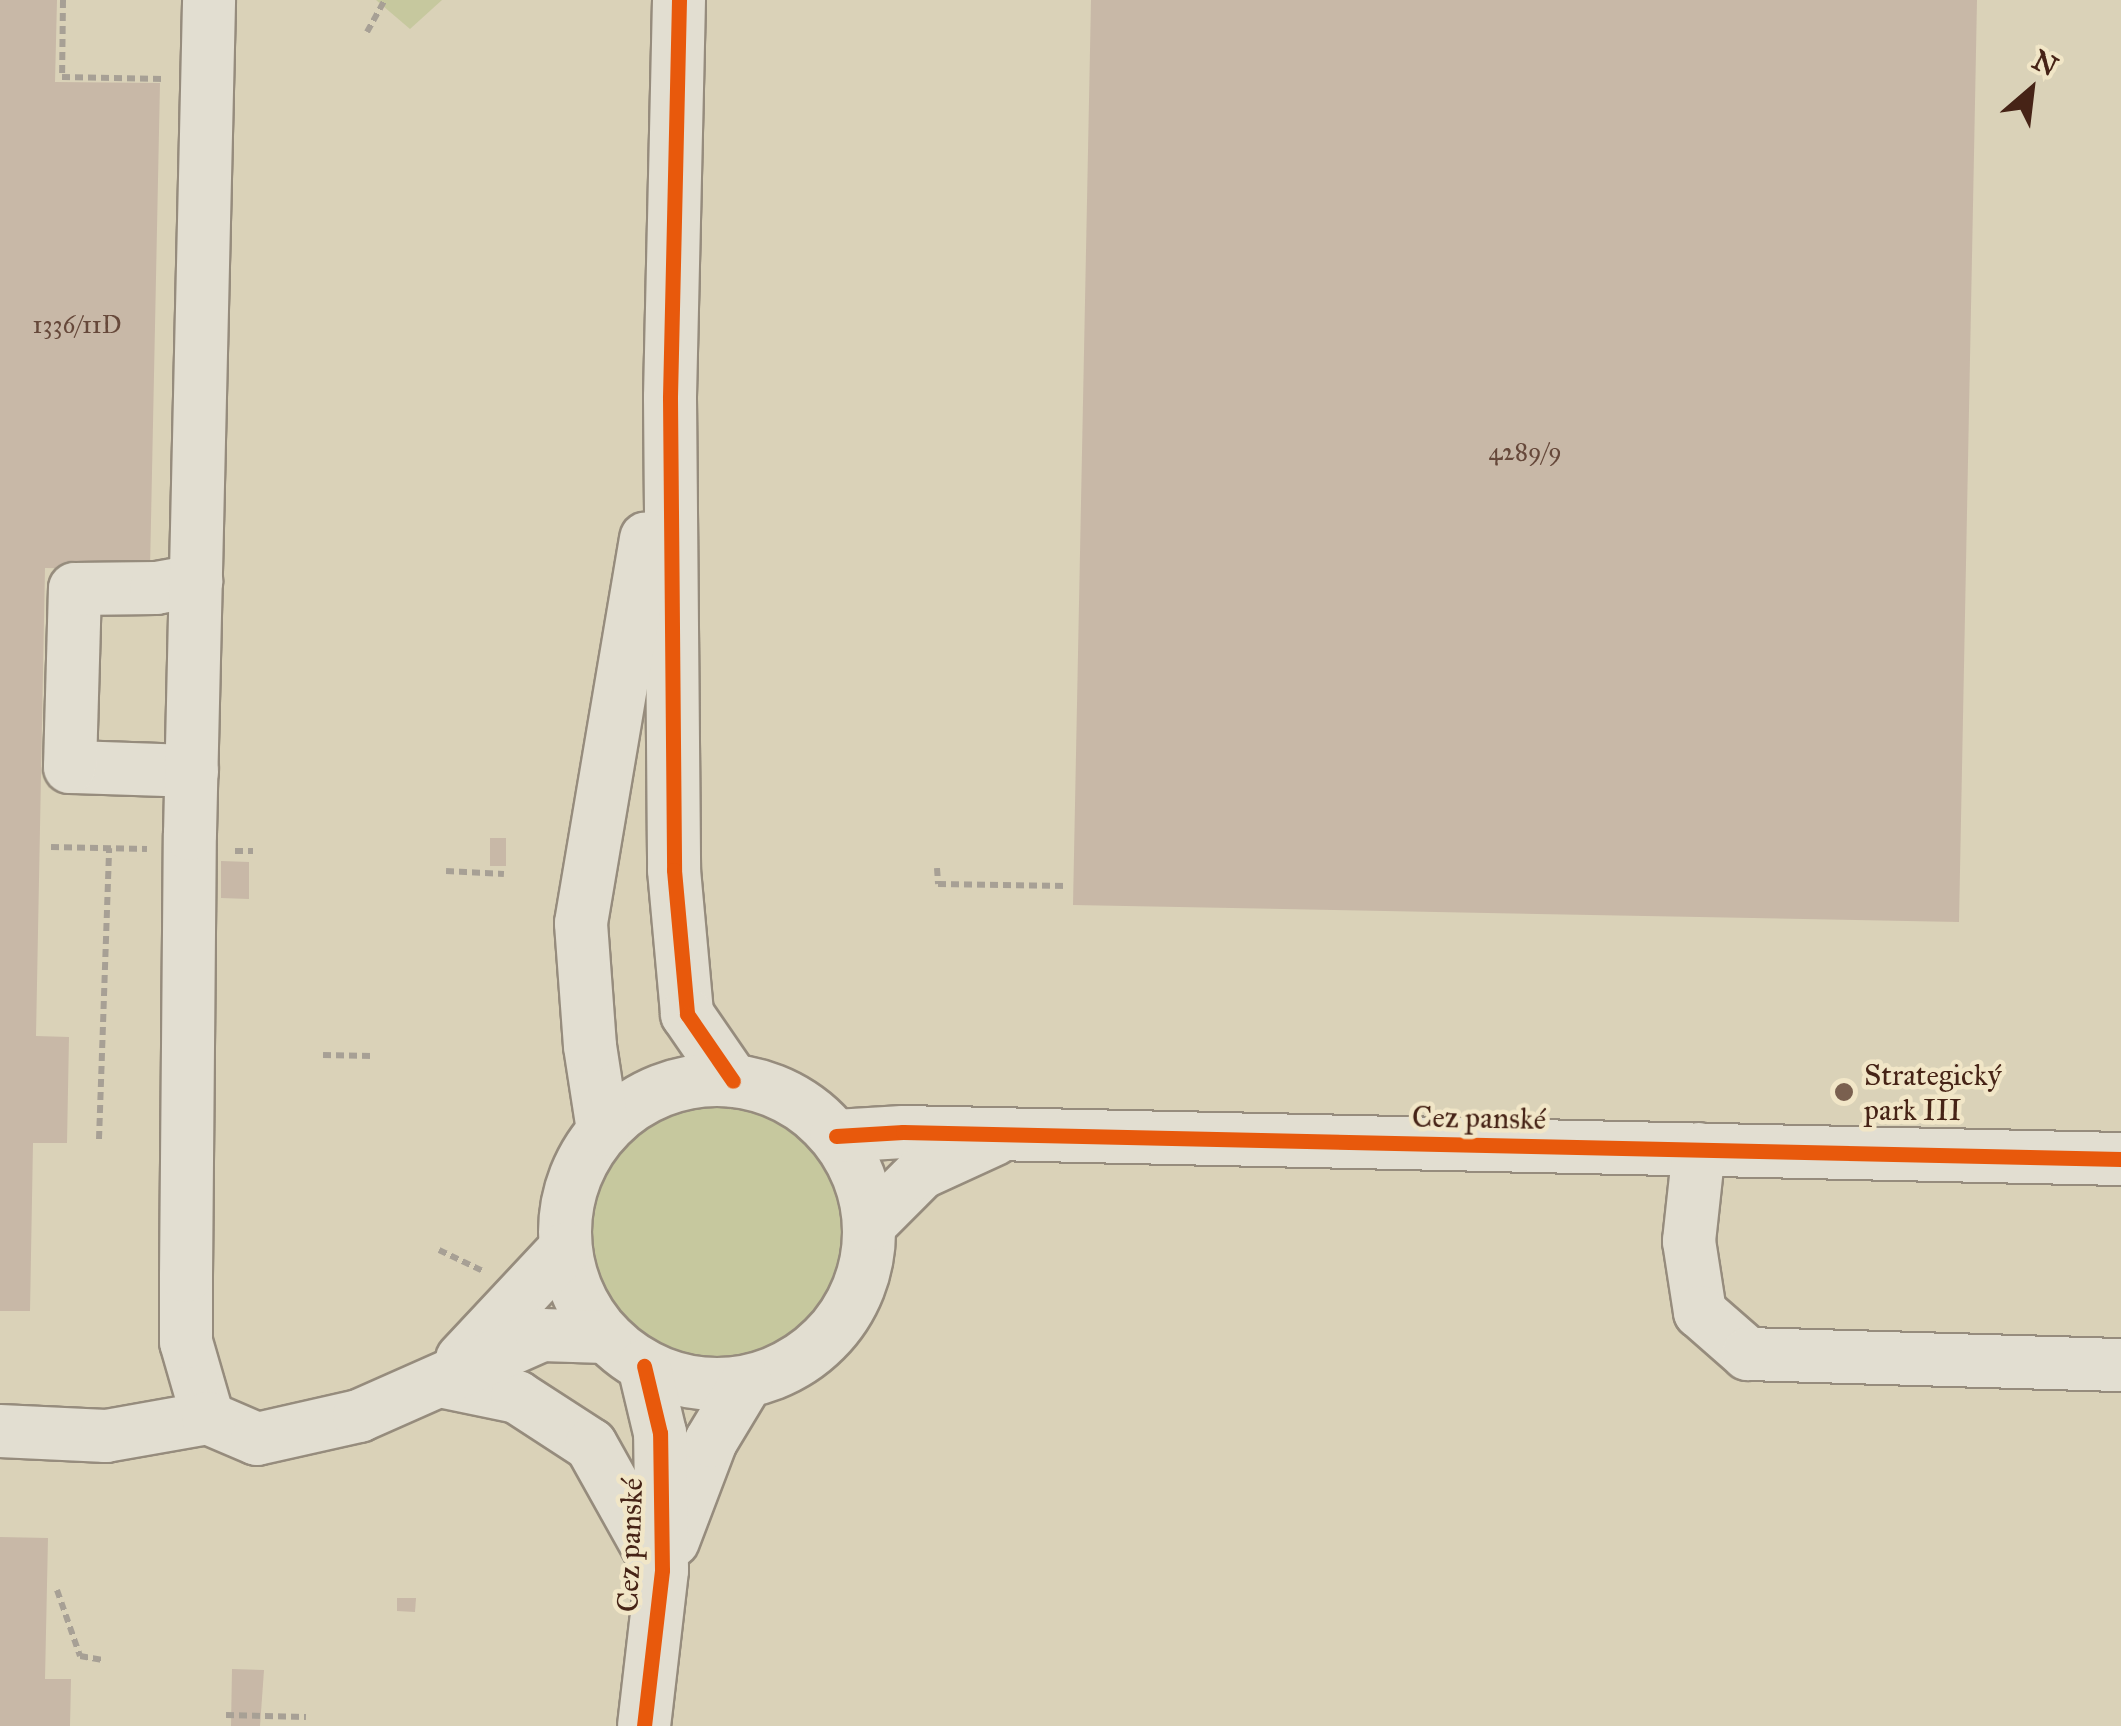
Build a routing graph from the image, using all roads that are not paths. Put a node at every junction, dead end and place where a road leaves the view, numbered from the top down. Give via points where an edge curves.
1 (209, 0) edge
2 (679, 0) edge
3 (670, 398) junction
4 (196, 582) junction
5 (172, 771) junction
6 (733, 1081) junction
7 (603, 1130) junction
8 (836, 1136) junction
9 (1001, 1136) junction
10 (1698, 1150) junction
11 (2121, 1159) edge
12 (870, 1224) junction
13 (565, 1249) junction
14 (625, 1352) junction
15 (2121, 1365) edge
16 (440, 1380) junction
17 (746, 1383) junction
18 (208, 1418) junction
19 (0, 1431) edge
20 (662, 1570) junction
21 (644, 1726) edge

1 - 4 street
2 - 3 street
3 - 6 street via 674,870 687,1014
3 - 7 street via 581,922
4 - 5 street
4 - 5 street via 75,590 70,767
5 - 18 street via 186,1342
6 - 7 street, Cez panské via 693,1082 655,1093
6 - 8 street, Cez panské via 772,1090
7 - 13 street, Cez panské via 584,1156 568,1202
8 - 9 street, Cez panské
8 - 12 street, Cez panské via 857,1171
9 - 10 street, Cez panské
9 - 12 street, Cez panské via 921,1174
10 - 11 street, Cez panské
10 - 15 street via 1689,1241 1700,1312 1748,1354
12 - 17 street, Cez panské via 863,1278 838,1327 797,1363
13 - 14 street, Cez panské via 578,1296
13 - 16 street
14 - 16 street via 542,1335
14 - 17 street, Cez panské via 691,1383
14 - 20 street, Cez panské via 660,1432
16 - 18 street via 359,1416 256,1439
16 - 20 street via 517,1398 591,1445
17 - 20 street, Cez panské via 710,1441
18 - 19 street via 106,1436
20 - 21 street, Cez panské

